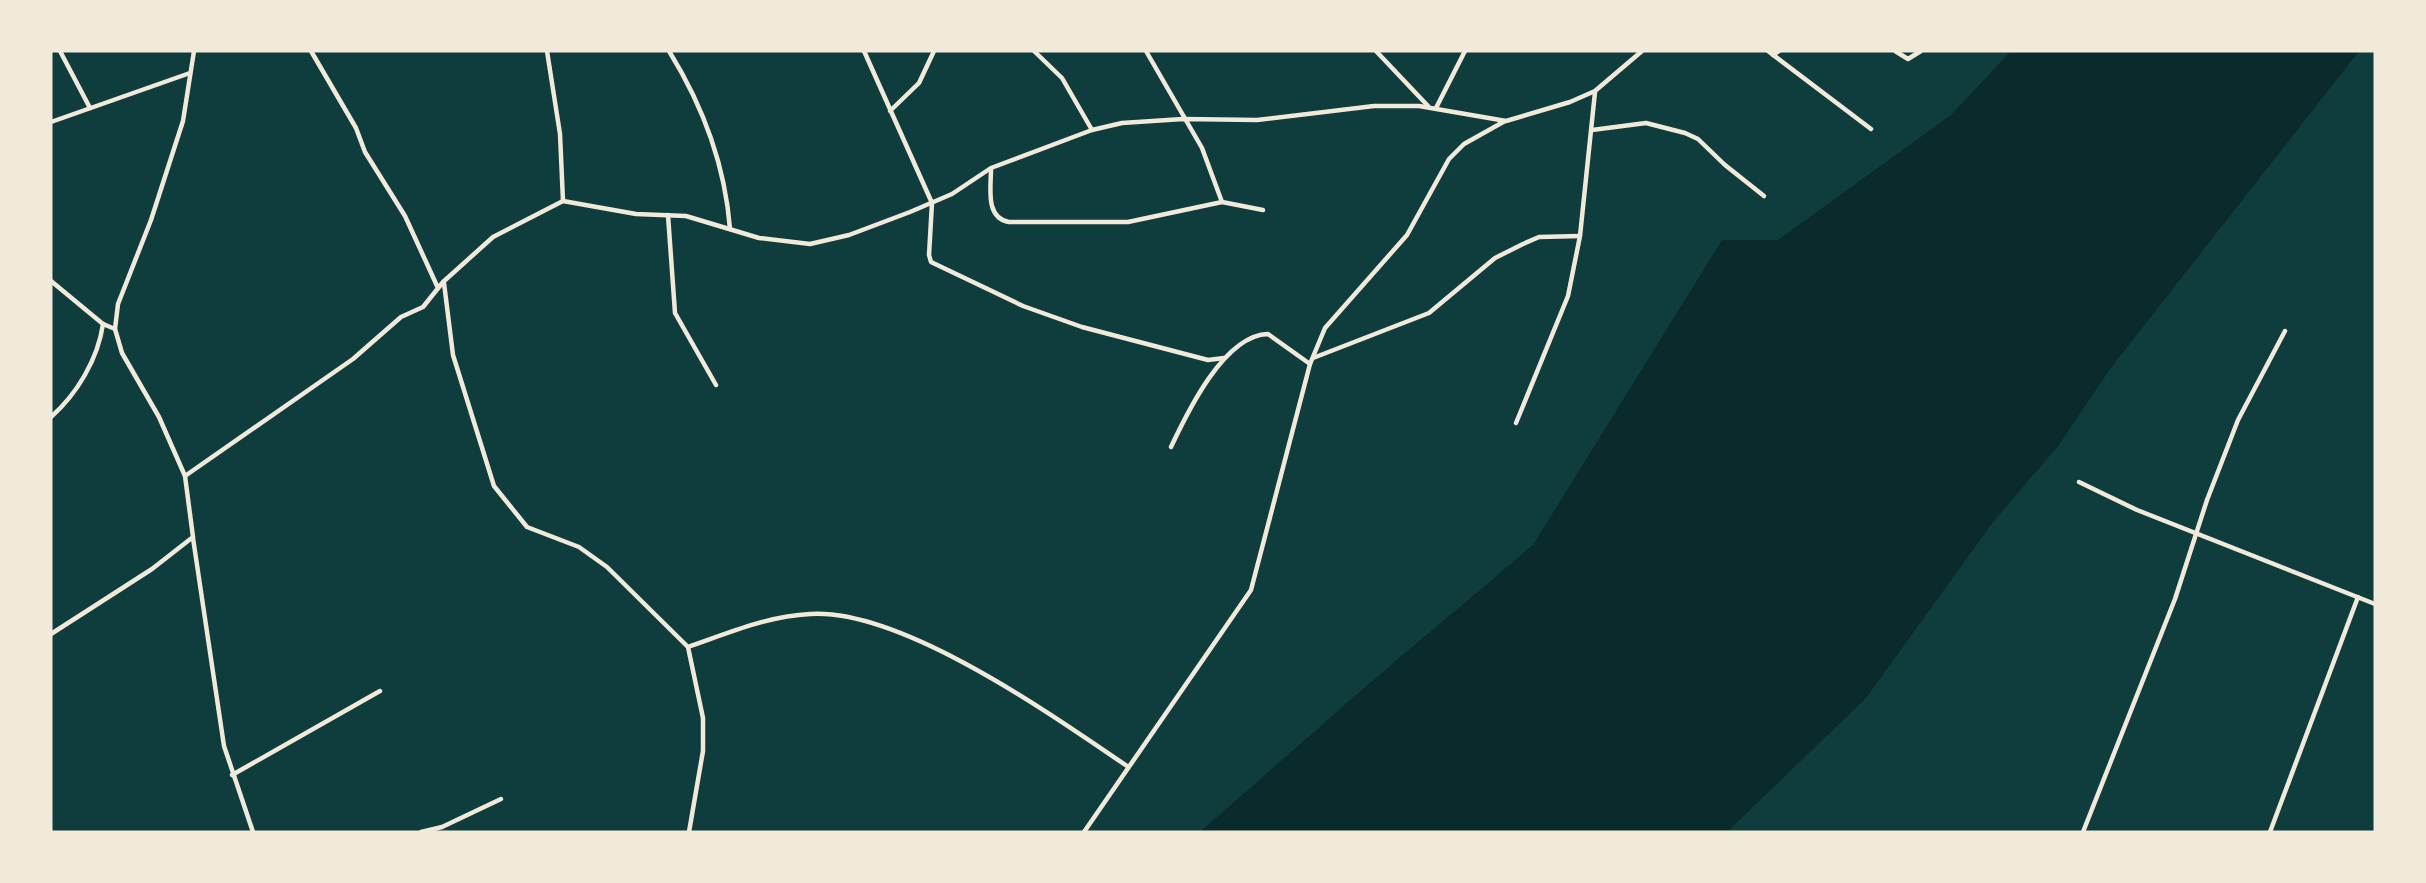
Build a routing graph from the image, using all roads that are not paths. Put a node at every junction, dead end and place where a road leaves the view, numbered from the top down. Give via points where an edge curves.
1 (60, 51) edge
2 (194, 51) edge
3 (311, 51) edge
4 (547, 51) edge
5 (669, 51) edge
6 (864, 51) edge
7 (934, 51) edge
8 (1034, 51) edge
9 (1146, 51) edge
10 (1376, 51) edge
11 (1465, 51) edge
12 (1642, 51) edge
13 (1768, 51) edge
14 (1779, 51) edge
15 (1895, 51) edge
16 (1921, 51) edge
17 (1773, 55) junction
18 (190, 73) junction
19 (1595, 91) junction
20 (1429, 107) junction
21 (90, 108) junction
22 (1436, 108) junction
23 (890, 111) junction
24 (1183, 119) junction
25 (1506, 121) junction
26 (51, 122) edge
27 (1871, 129) dead end
28 (1092, 130) junction
29 (1592, 130) junction
30 (991, 168) junction
31 (1764, 196) dead end
32 (563, 201) junction
33 (1222, 202) junction
34 (932, 203) junction
35 (1263, 210) dead end
36 (668, 215) junction
37 (730, 229) junction
38 (1580, 236) junction
39 (51, 281) edge
40 (443, 282) junction
41 (438, 288) junction
42 (103, 324) junction
43 (114, 329) junction
44 (2286, 331) dead end
45 (1224, 358) junction
46 (1311, 361) junction
47 (716, 385) dead end
48 (51, 417) edge
49 (1516, 423) dead end
50 (1171, 447) dead end
51 (185, 476) junction
52 (2079, 482) dead end
53 (2196, 534) junction
54 (193, 537) junction
55 (2358, 597) junction
56 (2375, 604) edge
57 (51, 634) edge
58 (688, 647) junction
59 (380, 691) dead end
60 (1127, 766) junction
61 (232, 775) junction
62 (501, 799) dead end
63 (253, 832) edge
64 (421, 832) edge
65 (689, 832) edge
66 (1084, 832) edge
67 (2082, 832) edge
68 (2270, 832) edge

1 - 21 street
2 - 18 street
3 - 41 street via 405,216
4 - 32 street via 560,134
5 - 37 street via 698,103 719,158
6 - 23 street
7 - 23 street via 919,83
8 - 28 street via 1062,78
9 - 24 street
10 - 20 street
11 - 22 street
12 - 19 street
13 - 17 street
14 - 17 street
15 - 16 street via 1908,59
17 - 27 street
18 - 21 street
18 - 43 street via 176,144 118,304
19 - 25 street
19 - 29 street
20 - 22 street
20 - 24 street via 1374,106 1257,120
21 - 26 street
22 - 25 street
23 - 34 street
24 - 28 street
24 - 33 street via 1202,148
25 - 46 street via 1464,144 1449,159 1407,235 1334,316
28 - 30 street
29 - 31 street via 1646,123 1685,132
29 - 38 street
30 - 33 street via 992,210 1009,222 1128,222
30 - 34 street
32 - 36 street
32 - 40 street via 493,237
33 - 35 street
34 - 37 street via 810,244
34 - 45 street via 929,255 936,265 1023,306 1082,327 1208,360
36 - 37 street
36 - 47 street via 675,313
38 - 46 street via 1539,237 1522,244 1496,258 1429,313
38 - 49 street via 1565,306
39 - 42 street
40 - 41 street
40 - 58 street via 453,355 494,486 527,527 579,547 607,566
41 - 51 street via 423,307 401,317 353,359
42 - 43 street
42 - 48 street via 79,386
43 - 51 street
44 - 53 street via 2238,420
45 - 46 street via 1246,341 1268,334
45 - 50 street via 1196,397
46 - 60 street via 1251,590
51 - 54 street
52 - 53 street
53 - 55 street
53 - 67 street via 2175,599
54 - 57 street
54 - 61 street
55 - 56 street
55 - 68 street
58 - 60 street via 786,616 814,613 856,618 939,649
58 - 65 street via 704,718
59 - 61 street
60 - 66 street
61 - 63 street
62 - 64 street

